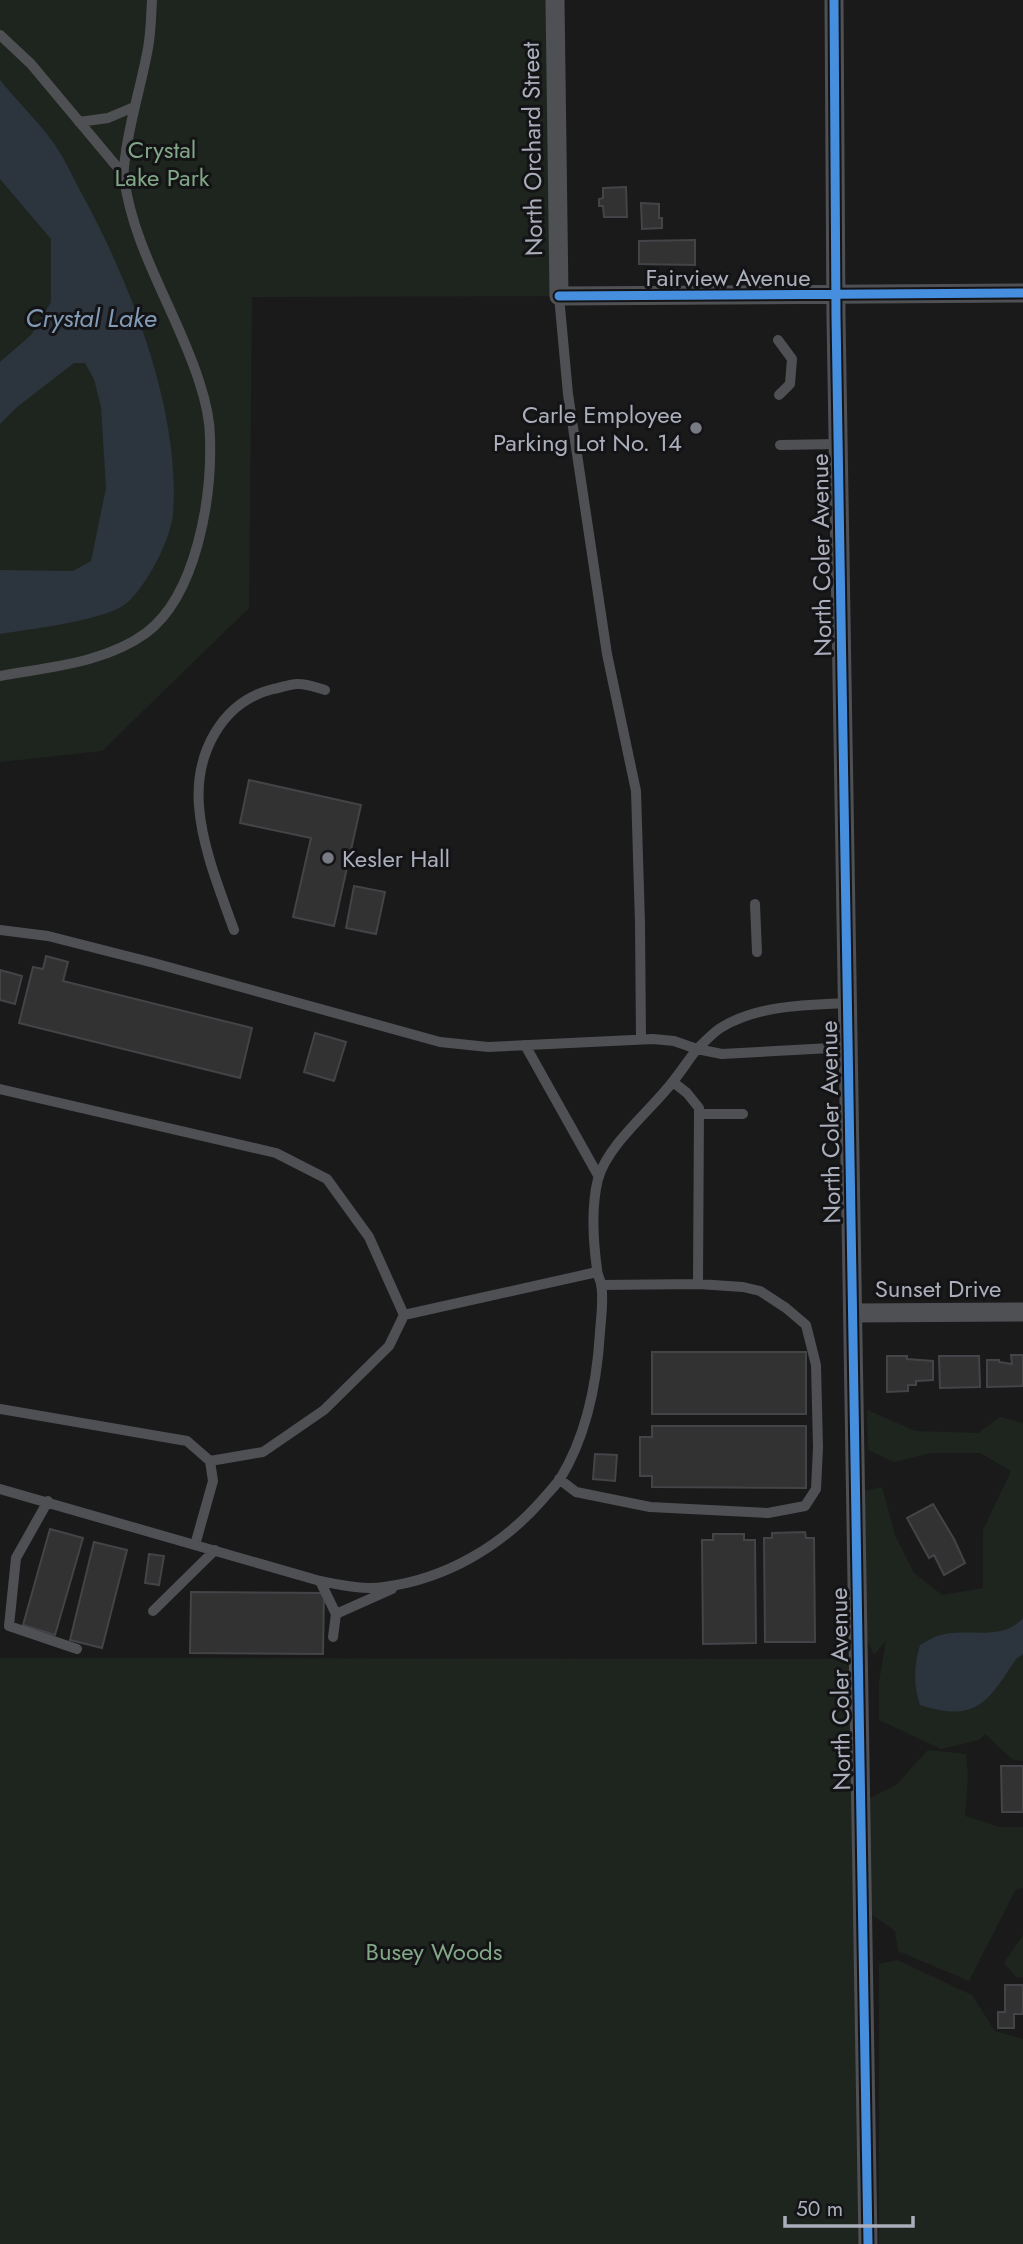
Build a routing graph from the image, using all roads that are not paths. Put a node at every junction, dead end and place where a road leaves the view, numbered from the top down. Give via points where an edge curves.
1 (152, 0) edge
2 (555, 0) edge
3 (834, 0) edge
4 (0, 35) edge
5 (134, 107) junction
6 (79, 122) junction
7 (124, 174) junction
8 (1023, 293) edge
9 (836, 295) junction
10 (559, 296) junction
11 (778, 340) dead end
12 (779, 395) dead end
13 (838, 444) junction
14 (780, 445) dead end
15 (0, 676) edge
16 (326, 690) dead end
17 (755, 904) dead end
18 (0, 930) edge
19 (234, 930) dead end
20 (757, 951) dead end
21 (848, 1003) junction
22 (641, 1039) junction
23 (525, 1045) junction
24 (849, 1047) junction
25 (697, 1049) junction
26 (673, 1082) junction
27 (0, 1089) edge
28 (699, 1114) junction
29 (743, 1114) dead end
30 (599, 1177) junction
31 (597, 1272) junction
32 (698, 1284) junction
33 (601, 1285) junction
34 (1023, 1312) edge
35 (853, 1313) junction
36 (404, 1315) junction
37 (0, 1409) edge
38 (210, 1461) junction
39 (559, 1479) junction
40 (0, 1489) edge
41 (47, 1502) junction
42 (195, 1545) junction
43 (215, 1550) junction
44 (320, 1581) junction
45 (412, 1581) junction
46 (153, 1611) dead end
47 (336, 1614) junction
48 (4, 1624) edge
49 (333, 1637) dead end
50 (77, 1649) dead end
51 (869, 2244) edge

1 - 5 lane via 149,46
2 - 10 street, North Orchard Street
3 - 9 street, North Coler Avenue
4 - 6 lane
5 - 6 lane via 108,118
5 - 7 lane
6 - 7 lane
7 - 15 lane via 138,230 188,348 207,409 210,464 197,545 171,606 145,634 92,659
8 - 9 street, Fairview Avenue
9 - 10 street, Fairview Avenue
9 - 13 street, North Coler Avenue
10 - 22 lane via 568,394 607,654 636,791
11 - 12 lane via 792,359 790,384
13 - 14 lane
13 - 21 street, North Coler Avenue
16 - 19 lane via 298,683 247,699 225,718 205,754 199,807 212,872
17 - 20 lane
18 - 23 lane via 48,936 154,962 440,1042
21 - 24 street, North Coler Avenue
21 - 25 lane via 758,1012 721,1027
22 - 23 lane
22 - 25 lane via 674,1041
23 - 30 lane
24 - 25 lane via 722,1054
24 - 35 street, North Coler Avenue
25 - 26 lane
26 - 28 lane via 687,1093
26 - 30 lane via 616,1147
27 - 36 lane via 276,1153 327,1179 369,1237
28 - 29 lane
28 - 32 lane
30 - 31 lane via 594,1225
31 - 33 lane
31 - 36 lane
32 - 33 lane
32 - 39 lane via 760,1291 806,1325 816,1365 818,1447 816,1489 805,1507 768,1513 650,1507 576,1492
33 - 39 lane via 590,1406
34 - 35 street, Sunset Drive
35 - 51 street, North Coler Avenue
36 - 38 lane via 389,1346 324,1410 263,1451
37 - 38 lane via 187,1441
38 - 42 lane via 213,1480
39 - 45 lane via 498,1542
40 - 41 lane
41 - 42 lane
41 - 48 lane via 16,1558
42 - 43 lane
43 - 44 lane
43 - 46 lane
44 - 45 lane via 383,1587
44 - 47 lane
45 - 47 lane
47 - 49 lane
48 - 50 lane

